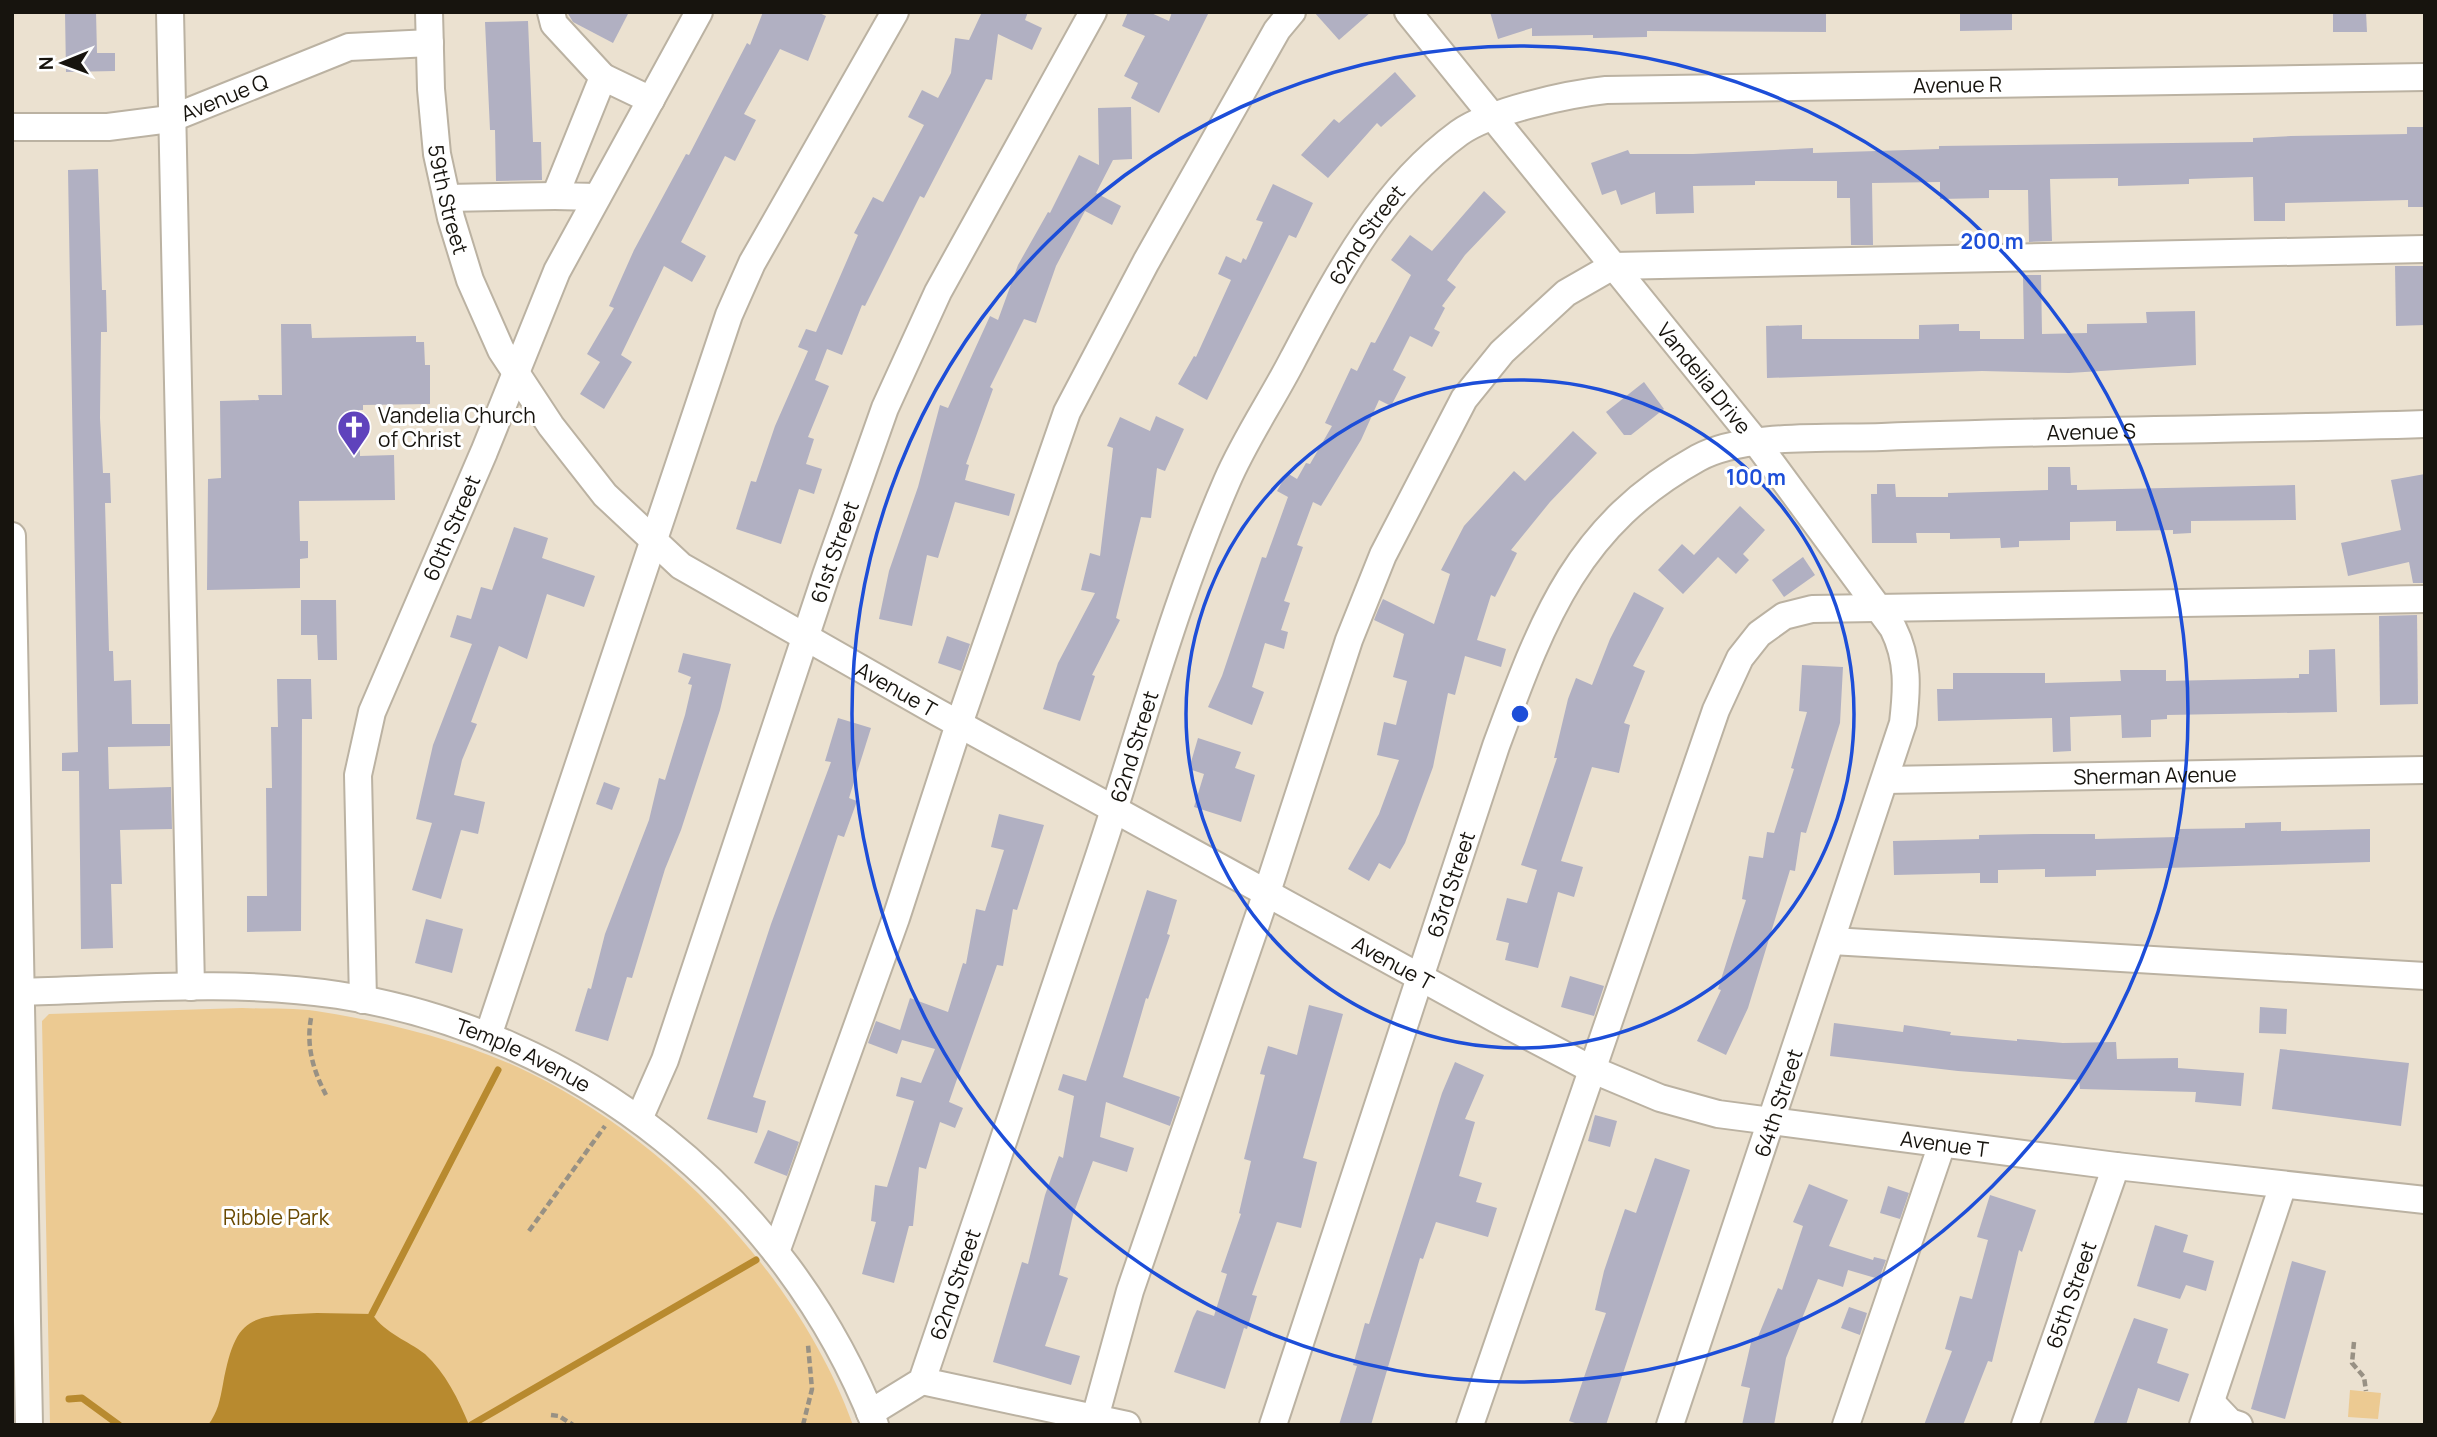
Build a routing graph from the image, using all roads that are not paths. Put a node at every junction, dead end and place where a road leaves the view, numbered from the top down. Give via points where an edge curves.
1 (170, 12) edge
2 (429, 12) edge
3 (551, 12) edge
4 (699, 12) edge
5 (895, 12) edge
6 (1093, 12) edge
7 (1292, 12) edge
8 (1408, 12) edge
9 (430, 43) junction
10 (603, 77) junction
11 (2425, 77) edge
12 (651, 100) junction
13 (1493, 117) junction
14 (170, 118) junction
15 (12, 127) edge
16 (555, 196) junction
17 (597, 197) junction
18 (447, 198) junction
19 (2425, 249) edge
20 (1614, 266) junction
21 (516, 372) junction
22 (2425, 424) edge
23 (1756, 442) junction
24 (12, 536) edge
25 (654, 540) junction
26 (2425, 599) edge
27 (1878, 607) junction
28 (808, 638) junction
29 (14, 694) edge
30 (959, 724) junction
31 (2425, 770) edge
32 (1885, 780) junction
33 (1115, 808) junction
34 (1267, 892) junction
35 (1832, 942) junction
36 (2425, 976) edge
37 (1420, 977) junction
38 (18, 986) edge
39 (191, 986) junction
40 (363, 1000) junction
41 (488, 1036) junction
42 (1591, 1069) junction
43 (639, 1119) junction
44 (1772, 1121) junction
45 (1942, 1144) junction
46 (2116, 1166) junction
47 (2283, 1185) junction
48 (2425, 1200) edge
49 (776, 1252) junction
50 (922, 1381) junction
51 (2207, 1413) edge
52 (872, 1419) edge
53 (1093, 1421) edge
54 (29, 1425) edge
55 (1127, 1425) edge
56 (1273, 1425) edge
57 (1470, 1425) edge
58 (1670, 1425) edge
59 (1846, 1425) edge
60 (2025, 1425) edge
61 (2239, 1425) edge

1 - 14 street
2 - 9 street, 59th Street
3 - 10 street via 554,24
4 - 12 street, 60th Street
5 - 25 street via 752,263 729,315
6 - 28 street, 61st Street via 938,292 907,358 885,408
7 - 30 street via 1277,30 1067,412
8 - 13 street, Vandelia Drive
9 - 14 street, Avenue Q via 349,47
9 - 18 street, 59th Street via 437,154
10 - 12 street
10 - 16 street
11 - 13 street, Avenue R via 1606,90 1578,93
12 - 17 street, 60th Street
13 - 20 street, Vandelia Drive
13 - 33 street, 62nd Street via 1461,131 1415,172 1373,218 1330,289 1224,488 1194,562
14 - 15 street, Avenue Q via 108,127
14 - 39 street
16 - 17 street
16 - 18 street
17 - 21 street, 60th Street via 557,271
18 - 21 street, 59th Street via 470,281
19 - 20 street
20 - 23 street, Vandelia Drive
20 - 34 street via 1566,293 1502,352 1464,399 1363,603
21 - 25 street, Avenue T via 605,495
21 - 40 street, 60th Street via 372,712 358,775
22 - 23 street, Avenue S
23 - 27 street, Vandelia Drive
23 - 37 street, 63rd Street via 1700,457 1653,487 1614,519 1577,562 1532,648
24 - 29 street
25 - 28 street, Avenue T via 681,565
25 - 41 street
26 - 27 street
27 - 32 street, Vandelia Drive via 1902,646 1908,681 1903,723
27 - 42 street via 1812,609 1784,616 1759,634 1740,658 1716,710
28 - 30 street, Avenue T
28 - 43 street, 61st Street via 665,1060
29 - 38 street
30 - 33 street, Avenue T
30 - 49 street via 896,918
31 - 32 street, Sherman Avenue
32 - 35 street, 64th Street
33 - 34 street, Avenue T
33 - 50 street, 62nd Street
34 - 37 street, Avenue T
34 - 53 street via 1130,1291
35 - 36 street
35 - 44 street, 64th Street
37 - 42 street, Avenue T
37 - 56 street, 63rd Street
38 - 39 street, Temple Avenue
38 - 54 street
39 - 40 street, Temple Avenue via 282,989
40 - 41 street, Temple Avenue
41 - 43 street, Temple Avenue via 552,1065
42 - 44 street, Avenue T via 1660,1098 1718,1114
42 - 57 street
43 - 49 street, Temple Avenue via 716,1185
44 - 45 street, Avenue T
44 - 58 street, 64th Street
45 - 46 street, Avenue T
45 - 59 street
46 - 47 street, Avenue T
46 - 60 street, 65th Street
47 - 48 street, Avenue T
47 - 51 street
49 - 52 street, Temple Avenue via 833,1338
50 - 52 street
50 - 53 street
51 - 61 street
53 - 55 street

